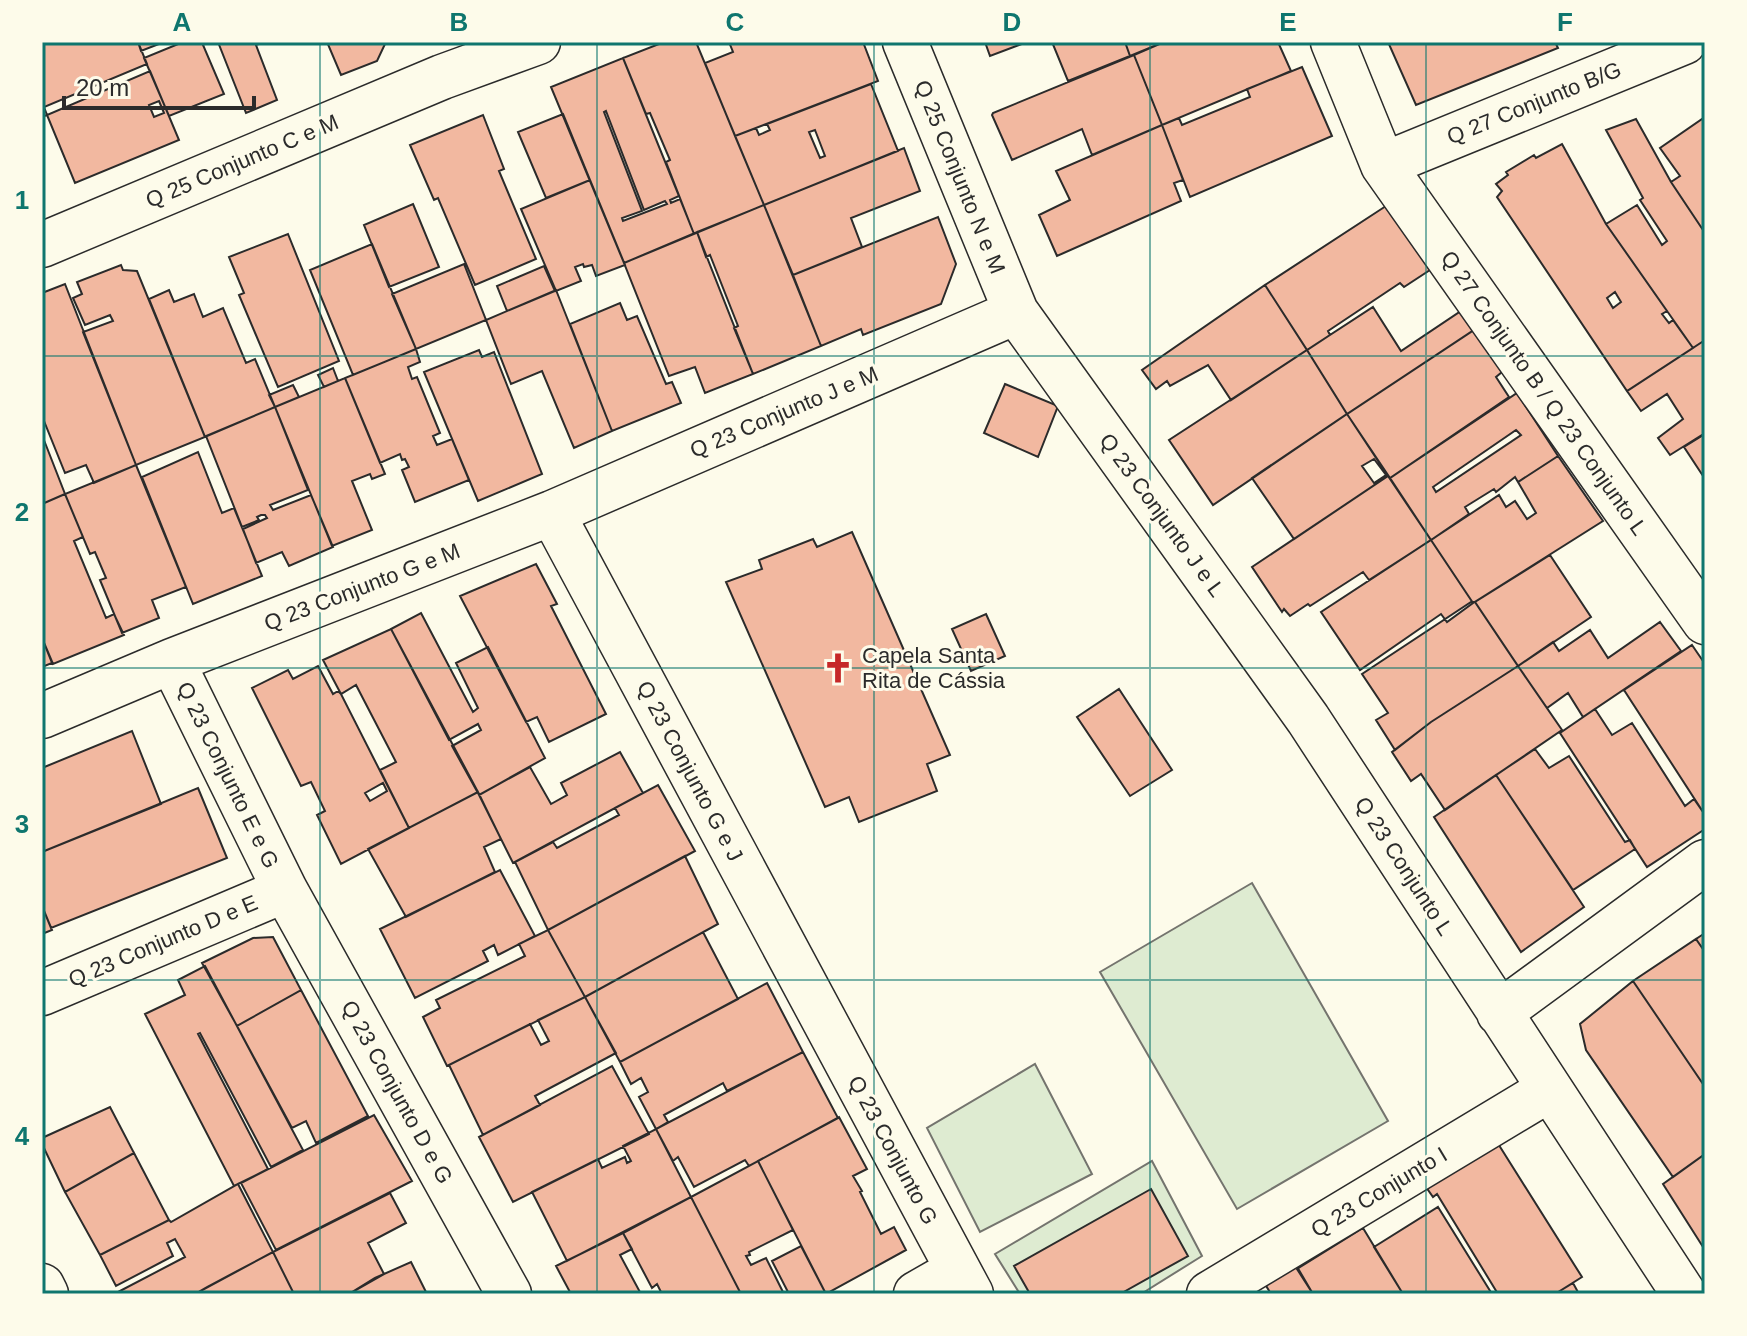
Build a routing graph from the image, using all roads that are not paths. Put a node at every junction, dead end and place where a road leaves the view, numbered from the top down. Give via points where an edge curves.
1 (538, 42) edge
2 (905, 42) edge
3 (1333, 42) edge
4 (1684, 42) edge
5 (436, 60) edge
6 (1383, 165) junction
7 (42, 245) edge
8 (1016, 312) junction
9 (552, 513) junction
10 (1705, 622) edge
11 (172, 661) junction
12 (42, 716) edge
13 (1308, 719) joint
14 (1705, 862) edge
15 (285, 890) junction
16 (42, 993) edge
17 (1499, 1013) junction
18 (829, 1030) joint
19 (1550, 1089) junction
20 (964, 1282) edge
21 (42, 1286) edge
22 (46, 1294) edge
23 (509, 1294) edge
24 (916, 1294) edge
25 (1209, 1294) edge
26 (1684, 1294) edge

1 - 5 street, Q 25 Conjunto C e M
2 - 8 street, Q 25 Conjunto N e M
3 - 6 street, Q 27 Conjunto B / Q 23 Conjunto L
4 - 6 street, Q 27 Conjunto B/G
5 - 7 street, Q 25 Conjunto C e M
6 - 10 street, Q 27 Conjunto B / Q 23 Conjunto L
8 - 9 street, Q 23 Conjunto J e M
8 - 13 street, Q 23 Conjunto J e L
9 - 11 street, Q 23 Conjunto G e M
9 - 18 street, Q 23 Conjunto G e J
11 - 12 street, Q 23 Conjunto G e M
11 - 15 street, Q 23 Conjunto E e G
13 - 17 street, Q 23 Conjunto L
14 - 17 street
15 - 16 street, Q 23 Conjunto D e E
15 - 23 street, Q 23 Conjunto D e G
17 - 19 street, Q 23 Conjunto L
18 - 20 street, Q 23 Conjunto G
19 - 25 street, Q 23 Conjunto I
19 - 26 street, Q 23 Conjunto L
20 - 24 street
21 - 22 street

